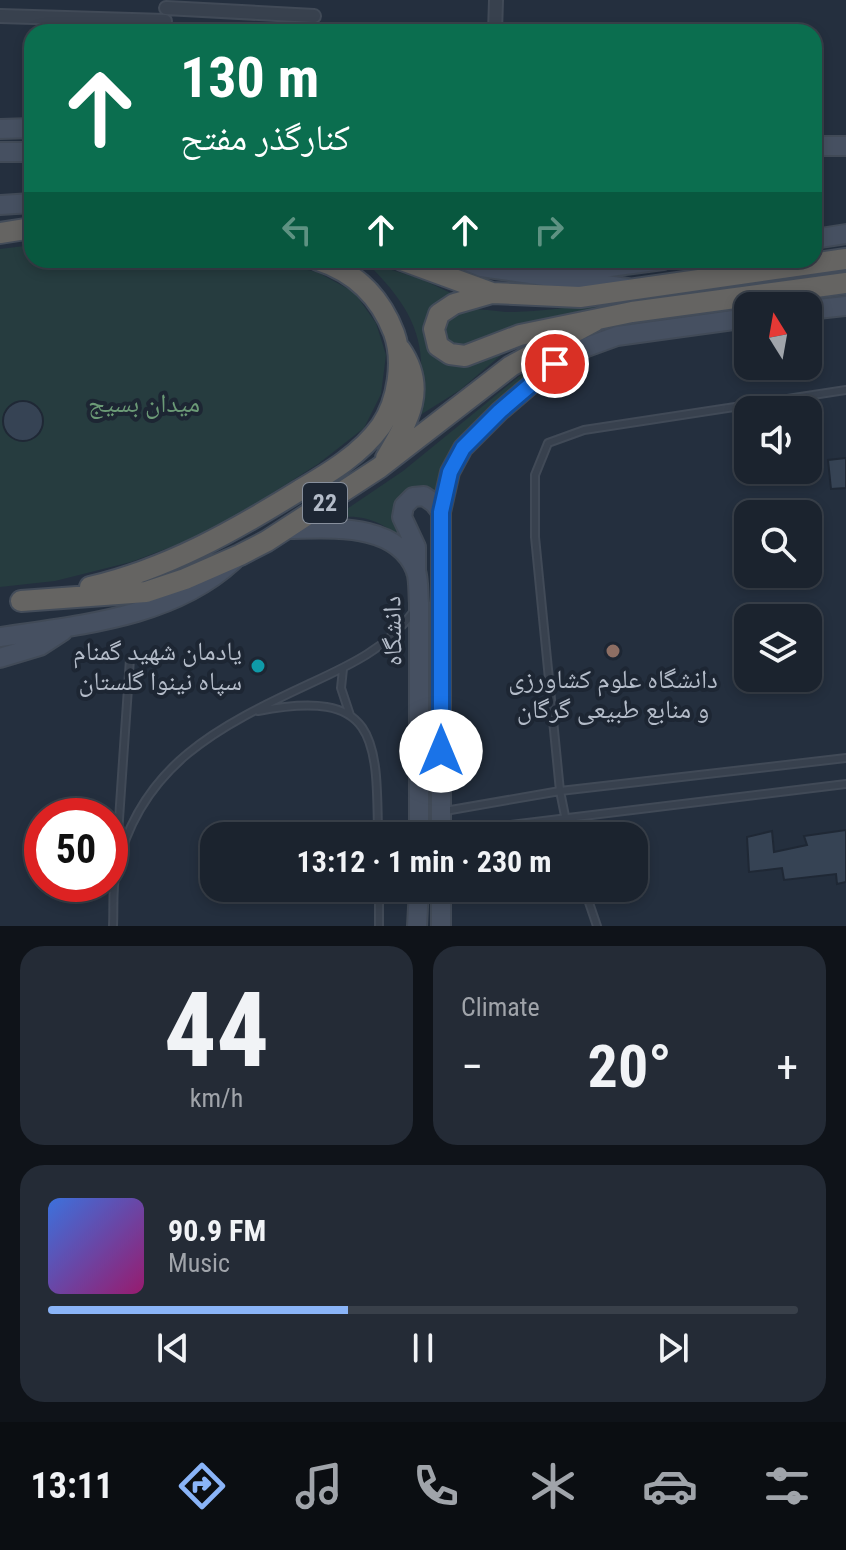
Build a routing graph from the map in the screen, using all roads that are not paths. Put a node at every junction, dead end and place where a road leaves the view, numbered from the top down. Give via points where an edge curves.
1 (496, 0) edge
2 (166, 15) edge
3 (0, 16) edge
4 (314, 16) dead end
5 (495, 24) edge
6 (24, 128) edge
7 (0, 129) edge
8 (0, 139) edge
9 (24, 139) edge
10 (822, 146) edge
11 (846, 146) edge
12 (0, 152) edge
13 (24, 152) edge
14 (24, 204) edge
15 (0, 205) edge
16 (24, 229) edge
17 (1, 232) edge
18 (846, 234) edge
19 (822, 238) edge
20 (846, 259) edge
21 (822, 262) edge
22 (335, 268) edge
23 (424, 268) edge
24 (517, 268) edge
25 (609, 268) edge
26 (784, 268) edge
27 (546, 274) junction
28 (846, 283) edge
29 (639, 289) junction
30 (492, 293) junction
31 (846, 306) edge
32 (822, 309) edge
33 (734, 320) edge
34 (595, 321) junction
35 (399, 347) junction
36 (846, 390) edge
37 (379, 468) junction
38 (441, 512) junction
39 (287, 529) junction
40 (240, 555) junction
41 (416, 572) junction
42 (10, 602) edge
43 (419, 603) junction
44 (72, 626) junction
45 (418, 630) junction
46 (441, 630) junction
47 (0, 637) edge
48 (0, 658) edge
49 (130, 659) dead end
50 (343, 669) junction
51 (247, 714) junction
52 (351, 717) junction
53 (846, 758) edge
54 (846, 784) edge
55 (560, 791) junction
56 (120, 798) edge
57 (441, 811) junction
58 (564, 819) junction
59 (378, 822) edge
60 (419, 822) edge
61 (441, 822) edge
62 (541, 822) edge
63 (565, 822) edge
64 (128, 836) edge
65 (114, 902) edge
66 (379, 902) edge
67 (418, 902) edge
68 (441, 902) edge
69 (589, 902) edge
70 (113, 926) edge
71 (379, 926) edge
72 (417, 926) edge
73 (441, 926) edge
74 (597, 926) edge

1 - 5 street
2 - 3 street
2 - 4 street
6 - 7 main road
8 - 9 main road
10 - 11 main road
12 - 13 main road
14 - 15 main road
16 - 17 highway
18 - 19 main road
20 - 21 highway
22 - 35 highway, 22 via 361,280 388,317
23 - 30 highway
24 - 27 main road
25 - 27 main road
26 - 29 highway
27 - 29 main road
28 - 34 highway, 22
29 - 30 highway via 580,297
30 - 34 highway via 439,314 434,329 438,346 465,356 520,335
31 - 32 main road
33 - 38 main road, دانشگاه via 617,336 555,364 463,448 450,472
34 - 37 highway, 22 via 511,366
35 - 37 highway via 414,382 413,407
35 - 42 highway, 22 via 393,403 382,425 327,474 238,529 133,576
36 - 55 lane via 584,430 548,443 535,475 535,537
37 - 39 highway, 22
38 - 41 main road via 424,496 413,497 404,506 402,517 416,547
38 - 46 main road, دانشگاه
39 - 40 highway, 22
39 - 41 main road, دانشگاه via 355,530 383,538 404,553
40 - 42 highway, 22 via 146,592
40 - 44 main road via 212,580 177,599
41 - 43 main road, دانشگاه
43 - 45 main road, دانشگاه
43 - 50 lane via 390,639
44 - 47 main road
44 - 48 main road via 40,646
45 - 46 main road
45 - 60 main road, دانشگاه
46 - 57 main road, دانشگاه
49 - 56 lane
50 - 51 lane
50 - 52 lane via 341,688
51 - 52 lane via 314,705
51 - 64 lane via 169,768 135,816
52 - 59 lane via 372,745 378,769
53 - 55 lane
54 - 58 lane
55 - 57 lane
55 - 58 lane
57 - 61 main road, دانشگاه
58 - 62 lane
58 - 63 lane
65 - 70 lane
66 - 71 lane
67 - 72 main road
68 - 73 main road
69 - 74 lane

